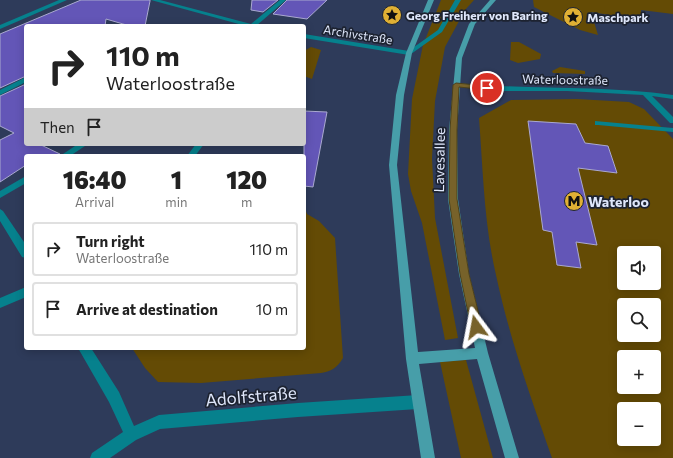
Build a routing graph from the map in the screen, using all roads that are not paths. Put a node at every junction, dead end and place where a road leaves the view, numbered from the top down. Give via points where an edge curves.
1 (64, 0) edge
2 (154, 0) edge
3 (284, 0) edge
4 (431, 0) edge
5 (458, 0) edge
6 (484, 0) edge
7 (493, 0) edge
8 (478, 16) junction
9 (7, 19) dead end
10 (14, 21) junction
11 (245, 24) edge
12 (255, 24) edge
13 (0, 27) edge
14 (306, 36) edge
15 (409, 53) junction
16 (24, 80) edge
17 (456, 85) junction
18 (0, 93) edge
19 (645, 93) junction
20 (673, 96) edge
21 (673, 121) edge
22 (598, 123) dead end
23 (673, 130) edge
24 (81, 146) edge
25 (67, 154) edge
26 (24, 180) edge
27 (0, 195) edge
28 (0, 213) edge
29 (24, 251) edge
30 (24, 293) edge
31 (0, 303) edge
32 (85, 350) edge
33 (482, 353) junction
34 (412, 359) junction
35 (418, 402) junction
36 (131, 435) junction
37 (97, 458) edge
38 (428, 458) edge
39 (512, 458) edge

1 - 10 street
2 - 11 street
3 - 12 street
4 - 15 main road
5 - 15 street via 440,31
6 - 8 main road
7 - 8 main road
8 - 17 main road, Lavesallee via 465,39 459,58
9 - 10 street
10 - 13 street
14 - 15 street, Archivstraße
15 - 34 main road via 400,95 393,165
16 - 18 street
17 - 19 street, Waterloostraße via 499,89
17 - 33 main road, Lavesallee via 453,199 464,274
19 - 20 street, Waterloostraße
19 - 21 street
22 - 23 street
24 - 25 street
26 - 27 street
28 - 29 street
30 - 31 street
32 - 36 street via 114,397
33 - 34 main road
33 - 39 main road, Lavesallee
34 - 35 main road
35 - 36 street, Adolfstraße via 159,422
35 - 38 main road
36 - 37 street, Adolfstraße

